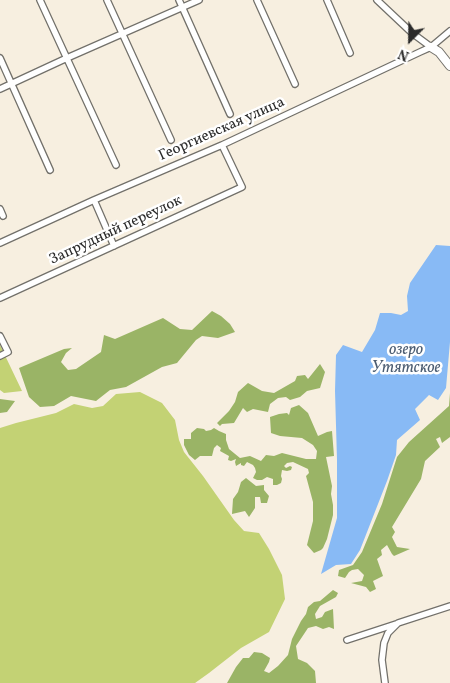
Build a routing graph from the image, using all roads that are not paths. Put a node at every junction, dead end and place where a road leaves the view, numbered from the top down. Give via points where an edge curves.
1 (40, 0) edge
2 (108, 0) edge
3 (179, 0) edge
4 (199, 0) edge
5 (258, 0) edge
6 (327, 0) edge
7 (377, 0) edge
8 (182, 8) junction
9 (450, 31) edge
10 (122, 34) junction
11 (432, 47) junction
12 (350, 54) dead end
13 (0, 58) edge
14 (67, 58) junction
15 (450, 66) edge
16 (12, 84) junction
17 (295, 84) dead end
18 (0, 89) edge
19 (230, 114) dead end
20 (171, 140) dead end
21 (222, 145) junction
22 (116, 165) dead end
23 (50, 170) dead end
24 (94, 200) junction
25 (0, 209) edge
26 (3, 216) dead end
27 (0, 243) edge
28 (114, 246) junction
29 (0, 298) edge
30 (0, 336) edge
31 (0, 356) edge
32 (450, 606) edge
33 (398, 623) junction
34 (348, 640) dead end
35 (385, 683) edge

1 - 14 street
2 - 10 street
3 - 8 street
4 - 8 street
5 - 17 street
6 - 12 street
7 - 11 street via 412,34
8 - 10 street
8 - 19 street
9 - 11 street, Георгиевская улица
10 - 14 street
10 - 20 street
11 - 15 street
11 - 21 street, Георгиевская улица
13 - 16 street
14 - 16 street
14 - 22 street
16 - 18 street
16 - 23 street
21 - 24 street, Георгиевская улица
21 - 28 street, Запрудный переулок via 242,187
24 - 27 street, Георгиевская улица
24 - 28 street
25 - 26 street
28 - 29 street, Запрудный переулок
30 - 31 street via 8,352
32 - 33 street
33 - 34 street
33 - 35 street via 384,643

